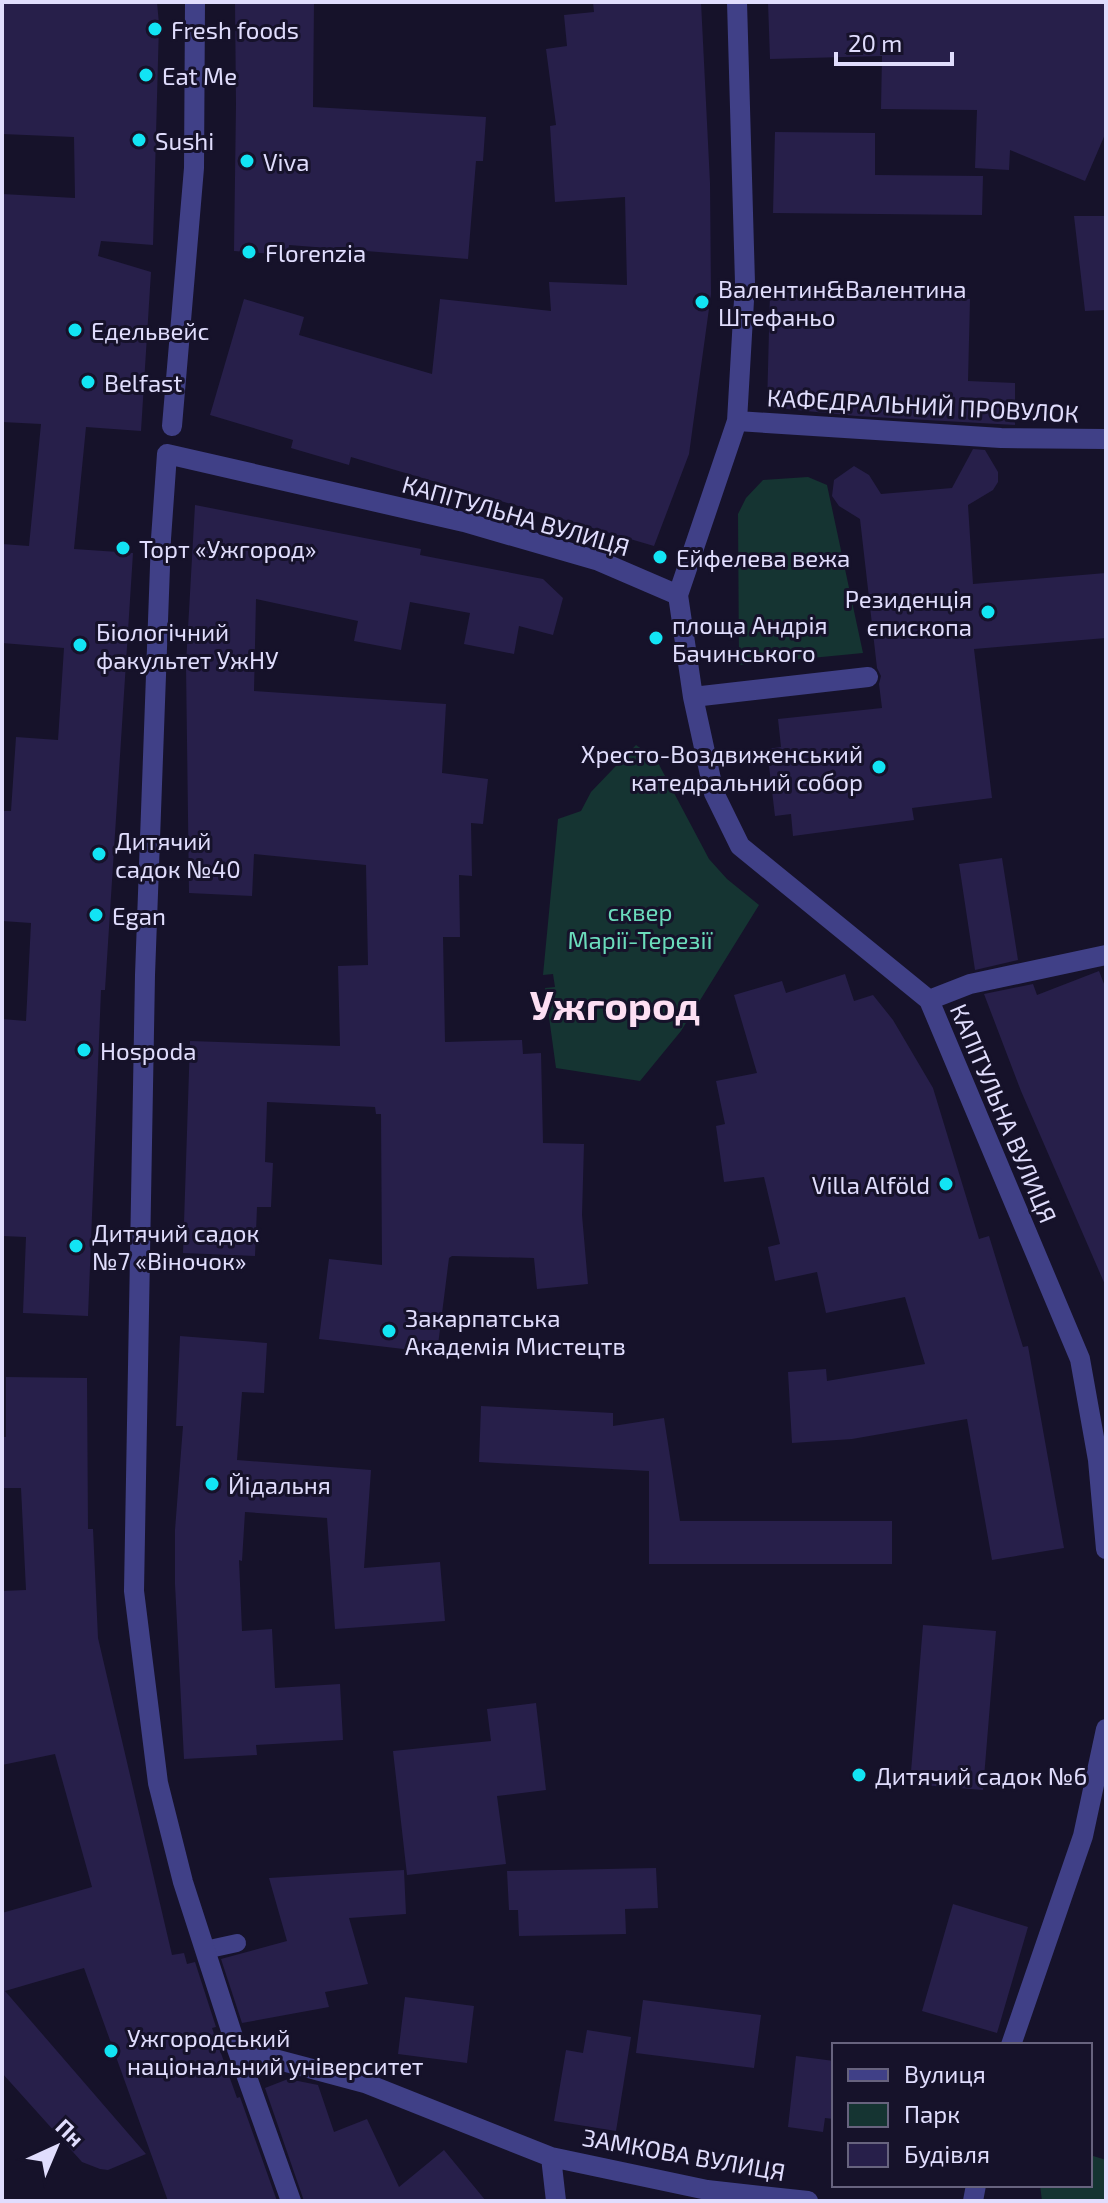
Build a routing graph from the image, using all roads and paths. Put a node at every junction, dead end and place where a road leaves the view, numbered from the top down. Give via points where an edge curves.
1 (195, 2) edge
2 (737, 2) edge
3 (737, 421) junction
4 (172, 426) dead end
5 (1106, 439) edge
6 (678, 595) junction
7 (868, 677) dead end
8 (693, 697) junction
9 (1106, 955) edge
10 (929, 1000) junction
11 (1106, 1549) edge
12 (1106, 1729) edge
13 (237, 1943) dead end
14 (205, 1950) junction
15 (1012, 2043) edge
16 (237, 2049) junction
17 (551, 2157) junction
18 (291, 2201) edge
19 (556, 2201) edge
20 (808, 2201) edge

1 - 4 street via 194,168
2 - 3 street via 745,283
3 - 5 street, КАФЕДРАЛЬНИЙ ПРОВУЛОК via 1001,438
3 - 6 street
6 - 8 street, КАПІТУЛЬНА ВУЛИЦЯ
6 - 14 street, КАПІТУЛЬНА ВУЛИЦЯ via 599,561 464,522 167,454 145,975 134,1591 158,1783
7 - 8 street
8 - 10 street, КАПІТУЛЬНА ВУЛИЦЯ via 714,793 740,846
9 - 10 street via 970,984
10 - 11 street, КАПІТУЛЬНА ВУЛИЦЯ via 1080,1359 1098,1460
12 - 15 street via 1083,1836
13 - 14 lane
14 - 16 street
16 - 17 street, ЗАМКОВА ВУЛИЦЯ via 365,2083
16 - 18 street
17 - 19 street, ЗАМКОВА ВУЛИЦЯ
17 - 20 street, ЗАМКОВА ВУЛИЦЯ via 707,2190

